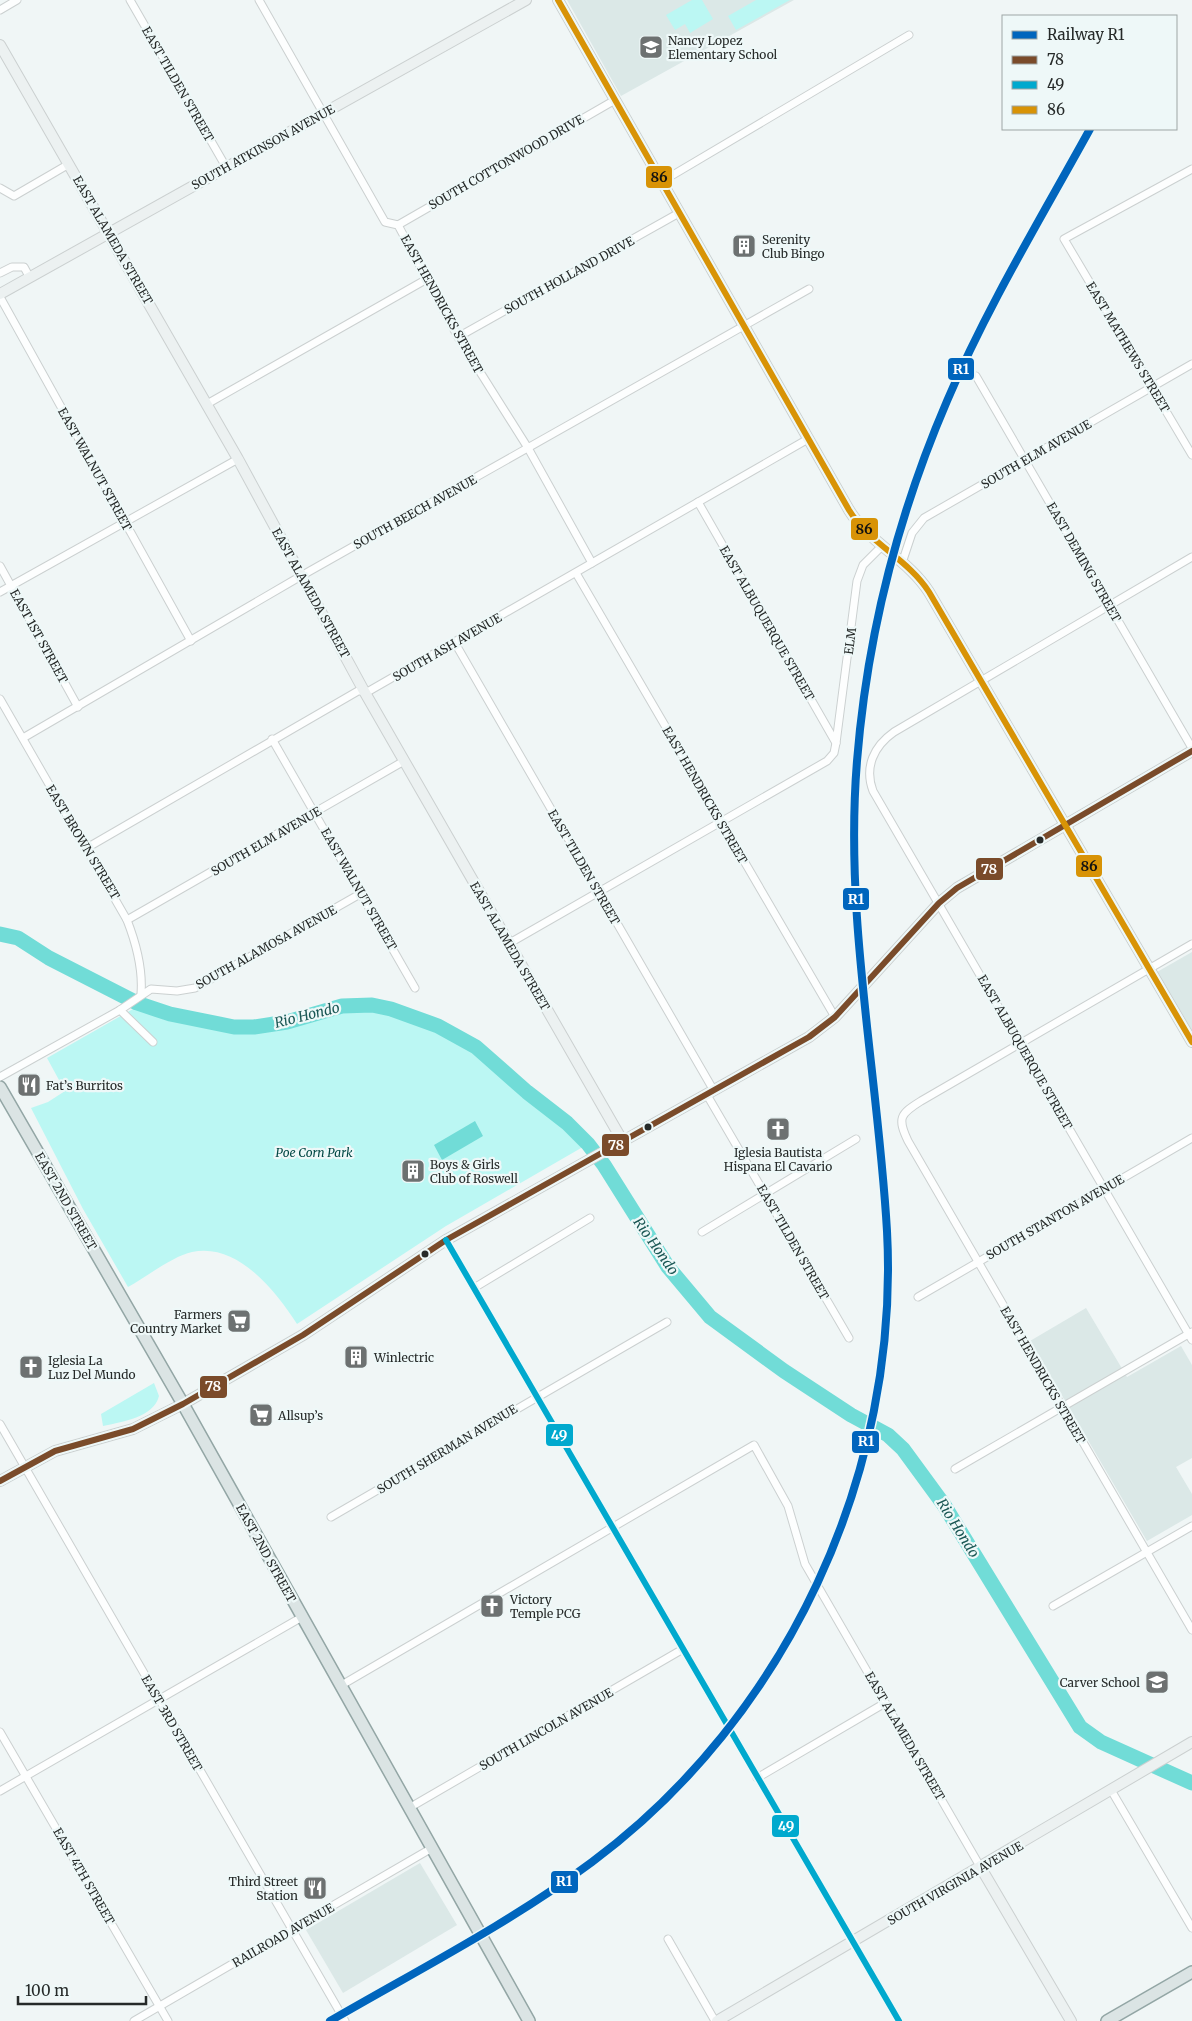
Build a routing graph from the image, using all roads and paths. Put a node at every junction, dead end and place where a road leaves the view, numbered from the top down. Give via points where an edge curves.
1 (17, 0) edge
2 (130, 0) edge
3 (259, 0) edge
4 (526, 0) edge
5 (558, 0) edge
6 (0, 10) edge
7 (909, 35) dead end
8 (0, 45) edge
9 (615, 100) junction
10 (324, 113) junction
11 (69, 164) junction
12 (226, 167) junction
13 (1192, 169) edge
14 (662, 182) junction
15 (0, 188) edge
16 (679, 212) junction
17 (398, 225) junction
18 (109, 233) junction
19 (0, 273) edge
20 (30, 278) junction
21 (427, 279) junction
22 (808, 289) dead end
23 (0, 296) edge
24 (744, 326) junction
25 (458, 337) junction
26 (1192, 364) edge
27 (976, 376) dead end
28 (1152, 387) junction
29 (207, 404) junction
30 (808, 439) junction
31 (528, 448) junction
32 (1192, 456) edge
33 (238, 459) junction
34 (1024, 461) junction
35 (698, 502) junction
36 (124, 523) junction
37 (881, 547) junction
38 (1192, 557) edge
39 (592, 563) junction
40 (902, 563) junction
41 (0, 566) edge
42 (576, 573) junction
43 (301, 576) junction
44 (11, 586) junction
45 (0, 592) edge
46 (1109, 605) junction
47 (191, 641) junction
48 (455, 644) junction
49 (981, 679) junction
50 (364, 691) junction
51 (0, 699) edge
52 (78, 707) junction
53 (23, 738) junction
54 (272, 739) junction
55 (836, 743) junction
56 (1192, 749) edge
57 (404, 761) junction
58 (315, 812) junction
59 (720, 822) junction
60 (1065, 824) junction
61 (85, 849) junction
62 (599, 892) junction
63 (360, 894) junction
64 (939, 903) junction
65 (128, 920) junction
66 (508, 944) junction
67 (1192, 944) edge
68 (1150, 969) junction
69 (415, 988) dead end
70 (140, 995) junction
71 (123, 1008) junction
72 (835, 1017) junction
73 (153, 1042) dead end
74 (1192, 1042) edge
75 (1021, 1044) junction
76 (0, 1076) edge
77 (0, 1087) edge
78 (711, 1093) junction
79 (1192, 1138) edge
80 (856, 1139) dead end
81 (622, 1140) junction
82 (1104, 1189) junction
83 (765, 1193) junction
84 (590, 1218) dead end
85 (702, 1232) dead end
86 (446, 1240) junction
87 (977, 1262) junction
88 (474, 1288) junction
89 (918, 1297) dead end
90 (667, 1322) dead end
91 (1191, 1335) edge
92 (849, 1338) dead end
93 (536, 1396) junction
94 (184, 1404) junction
95 (1061, 1406) junction
96 (0, 1424) edge
97 (25, 1466) junction
98 (955, 1469) dead end
99 (0, 1481) edge
100 (331, 1518) dead end
101 (1192, 1526) edge
102 (613, 1527) junction
103 (1146, 1552) junction
104 (1053, 1606) dead end
105 (302, 1617) junction
106 (1192, 1630) edge
107 (683, 1650) junction
108 (340, 1686) junction
109 (158, 1700) junction
110 (885, 1703) junction
111 (0, 1732) edge
112 (1192, 1742) edge
113 (26, 1776) junction
114 (757, 1778) junction
115 (1111, 1790) junction
116 (0, 1791) edge
117 (409, 1808) junction
118 (432, 1848) junction
119 (981, 1868) junction
120 (1192, 1928) edge
121 (292, 1929) junction
122 (668, 1939) dead end
123 (853, 1942) junction
124 (1192, 1972) edge
125 (160, 2006) junction
126 (134, 2021) edge
127 (168, 2021) edge
128 (346, 2021) edge
129 (529, 2021) edge
130 (716, 2021) edge
131 (898, 2021) edge
132 (1071, 2021) edge
133 (1107, 2021) edge

1 - 6 street
2 - 12 street, EAST TILDEN STREET
3 - 10 street, EAST HENDRICKS STREET
4 - 10 street, SOUTH ATKINSON AVENUE
5 - 9 street
7 - 14 street
8 - 11 street, EAST ALAMEDA STREET
9 - 14 street
9 - 17 street, SOUTH COTTONWOOD DRIVE
10 - 12 street, SOUTH ATKINSON AVENUE
10 - 17 street, EAST HENDRICKS STREET via 385,222
11 - 15 street via 14,196
11 - 18 street, EAST ALAMEDA STREET
12 - 18 street, SOUTH ATKINSON AVENUE
13 - 28 street, EAST MATHEWS STREET via 1064,239
14 - 16 street
16 - 24 street
16 - 25 street, SOUTH HOLLAND DRIVE
17 - 21 street, EAST HENDRICKS STREET
18 - 20 street, SOUTH ATKINSON AVENUE
18 - 29 street, EAST ALAMEDA STREET
19 - 20 street via 12,267 24,267
20 - 23 street, SOUTH ATKINSON AVENUE
21 - 25 street, EAST HENDRICKS STREET
21 - 29 street
22 - 24 street, SOUTH BEECH AVENUE
23 - 36 street, EAST WALNUT STREET
24 - 30 street
24 - 31 street, SOUTH BEECH AVENUE
25 - 31 street, EAST HENDRICKS STREET
26 - 28 street, SOUTH ELM AVENUE
27 - 34 street, EAST DEMING STREET
28 - 32 street, EAST MATHEWS STREET
28 - 34 street, SOUTH ELM AVENUE
29 - 33 street, EAST ALAMEDA STREET
30 - 35 street, SOUTH ASH AVENUE
30 - 37 street via 856,520
31 - 39 street, EAST HENDRICKS STREET
31 - 43 street, SOUTH BEECH AVENUE
33 - 36 street
33 - 43 street, EAST ALAMEDA STREET
34 - 40 street, SOUTH ELM AVENUE via 919,522 912,532
34 - 46 street, EAST DEMING STREET
35 - 39 street, SOUTH ASH AVENUE
35 - 55 street, EAST ALBUQUERQUE STREET
36 - 44 street
36 - 47 street, EAST WALNUT STREET
37 - 40 street
37 - 55 street, ELM via 863,565 857,581
38 - 46 street
39 - 42 street, SOUTH ASH AVENUE
40 - 49 street via 926,586
41 - 44 street, EAST 1ST STREET
42 - 48 street, SOUTH ASH AVENUE
42 - 59 street, EAST HENDRICKS STREET
43 - 47 street, SOUTH BEECH AVENUE
43 - 50 street, EAST ALAMEDA STREET
44 - 45 street
44 - 52 street, EAST 1ST STREET
46 - 49 street
46 - 56 street, EAST DEMING STREET
47 - 52 street, SOUTH BEECH AVENUE
48 - 50 street, SOUTH ASH AVENUE
48 - 62 street, EAST TILDEN STREET
49 - 60 street
49 - 64 street, EAST ALBUQUERQUE STREET via 888,737 876,748 871,761 873,791
50 - 54 street, SOUTH ASH AVENUE via 358,691
50 - 57 street, EAST ALAMEDA STREET
51 - 53 street, EAST BROWN STREET
52 - 53 street, SOUTH BEECH AVENUE
53 - 61 street, EAST BROWN STREET
54 - 58 street, EAST WALNUT STREET
54 - 61 street, SOUTH ASH AVENUE
55 - 59 street via 834,753 827,761
56 - 60 street
57 - 58 street, SOUTH ELM AVENUE
57 - 66 street, EAST ALAMEDA STREET
58 - 63 street, EAST WALNUT STREET
58 - 65 street, SOUTH ELM AVENUE
59 - 62 street
59 - 72 street, EAST HENDRICKS STREET
60 - 64 street via 964,882
60 - 68 street
61 - 65 street, EAST BROWN STREET
62 - 66 street
62 - 78 street, EAST TILDEN STREET
63 - 69 street, EAST WALNUT STREET
63 - 70 street, SOUTH ALAMOSA AVENUE via 195,988 177,991 150,988
64 - 72 street
64 - 75 street, EAST ALBUQUERQUE STREET
65 - 70 street, EAST BROWN STREET via 141,977
66 - 81 street, EAST ALAMEDA STREET
67 - 68 street
68 - 74 street
68 - 75 street
70 - 71 street
71 - 73 street
71 - 76 street
72 - 78 street via 809,1037
75 - 82 street, EAST ALBUQUERQUE STREET
75 - 87 street, EAST HENDRICKS STREET via 920,1100 901,1118 908,1141
77 - 94 main road, EAST 2ND STREET
78 - 81 street
78 - 83 street, EAST TILDEN STREET
79 - 82 street, SOUTH STANTON AVENUE
80 - 83 street
81 - 86 street
82 - 87 street, SOUTH STANTON AVENUE
82 - 91 street, EAST ALBUQUERQUE STREET
83 - 85 street
83 - 92 street, EAST TILDEN STREET
84 - 88 street
86 - 88 street
86 - 94 street via 322,1322
87 - 89 street, SOUTH STANTON AVENUE
87 - 95 street, EAST HENDRICKS STREET
88 - 93 street
90 - 93 street, SOUTH SHERMAN AVENUE
91 - 95 street
93 - 100 street, SOUTH SHERMAN AVENUE
93 - 102 street
94 - 97 street via 132,1429 70,1445
94 - 105 main road, EAST 2ND STREET
95 - 98 street
95 - 103 street, EAST HENDRICKS STREET
96 - 97 street, EAST 3RD STREET
97 - 99 street
97 - 109 street, EAST 3RD STREET
101 - 103 street
102 - 107 street
102 - 108 street
102 - 110 street, EAST ALAMEDA STREET via 754,1445 788,1506 805,1564
103 - 104 street
103 - 106 street, EAST HENDRICKS STREET
105 - 108 main road, EAST 2ND STREET
105 - 109 street
107 - 114 street
107 - 117 street, SOUTH LINCOLN AVENUE
108 - 117 main road, EAST 2ND STREET
109 - 113 street
109 - 121 street, EAST 3RD STREET
110 - 114 street
110 - 119 street, EAST ALAMEDA STREET
111 - 113 street, EAST 4TH STREET
112 - 115 street, SOUTH VIRGINIA AVENUE
113 - 116 street
113 - 125 street, EAST 4TH STREET
114 - 123 street
115 - 119 street, SOUTH VIRGINIA AVENUE
115 - 120 street
117 - 118 main road, EAST 2ND STREET
118 - 121 street, RAILROAD AVENUE
118 - 129 main road, EAST 2ND STREET
119 - 123 street, SOUTH VIRGINIA AVENUE
119 - 132 street, EAST ALAMEDA STREET
121 - 125 street, RAILROAD AVENUE
121 - 128 street, EAST 3RD STREET
122 - 130 street
123 - 130 street, SOUTH VIRGINIA AVENUE
123 - 131 street
124 - 133 main road
125 - 126 street, RAILROAD AVENUE
125 - 127 street, EAST 4TH STREET

